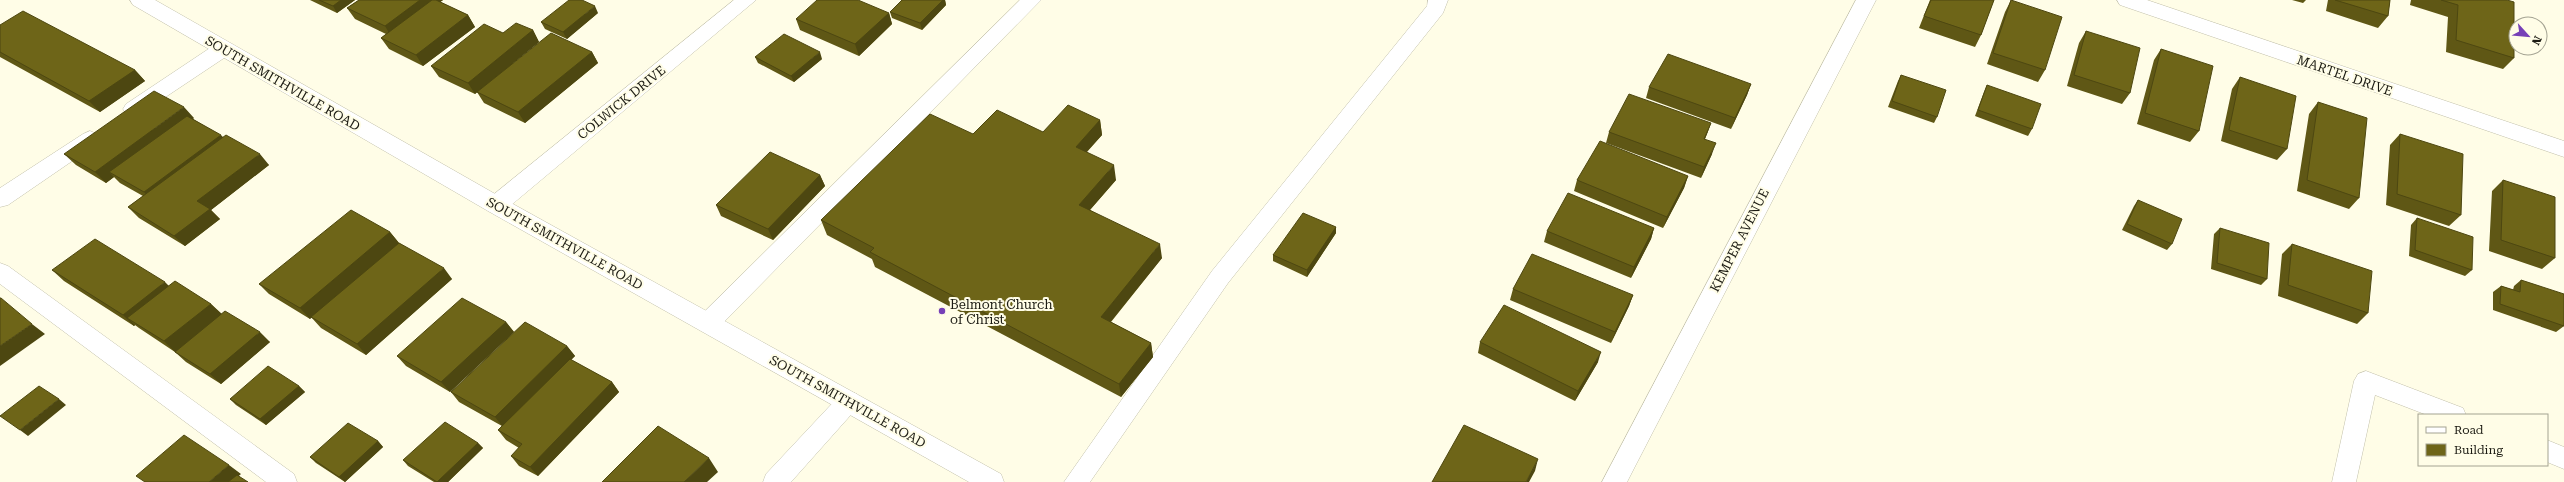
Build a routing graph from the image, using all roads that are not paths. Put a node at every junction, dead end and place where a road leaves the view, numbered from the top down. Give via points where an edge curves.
1 (140, 0) edge
2 (746, 0) edge
3 (1030, 0) edge
4 (1438, 0) edge
5 (1866, 0) edge
6 (2128, 0) edge
7 (223, 48) junction
8 (2564, 149) edge
9 (0, 199) edge
10 (496, 205) junction
11 (0, 272) edge
12 (708, 323) junction
13 (849, 401) junction
14 (2451, 414) edge
15 (2548, 452) edge
16 (2564, 458) edge
17 (285, 482) edge
18 (775, 482) edge
19 (992, 482) edge
20 (1076, 482) edge
21 (1614, 482) edge
22 (2344, 482) edge

1 - 7 street, SOUTH SMITHVILLE ROAD
2 - 10 street, COLWICK DRIVE
3 - 12 street
4 - 20 street via 1436,8 1220,277
5 - 21 street, KEMPER AVENUE
6 - 8 street, MARTEL DRIVE
7 - 9 street
7 - 10 street, SOUTH SMITHVILLE ROAD
10 - 12 street, SOUTH SMITHVILLE ROAD
11 - 17 street
12 - 13 street, SOUTH SMITHVILLE ROAD
13 - 18 street
13 - 19 street, SOUTH SMITHVILLE ROAD
14 - 22 street via 2366,381
15 - 16 street

